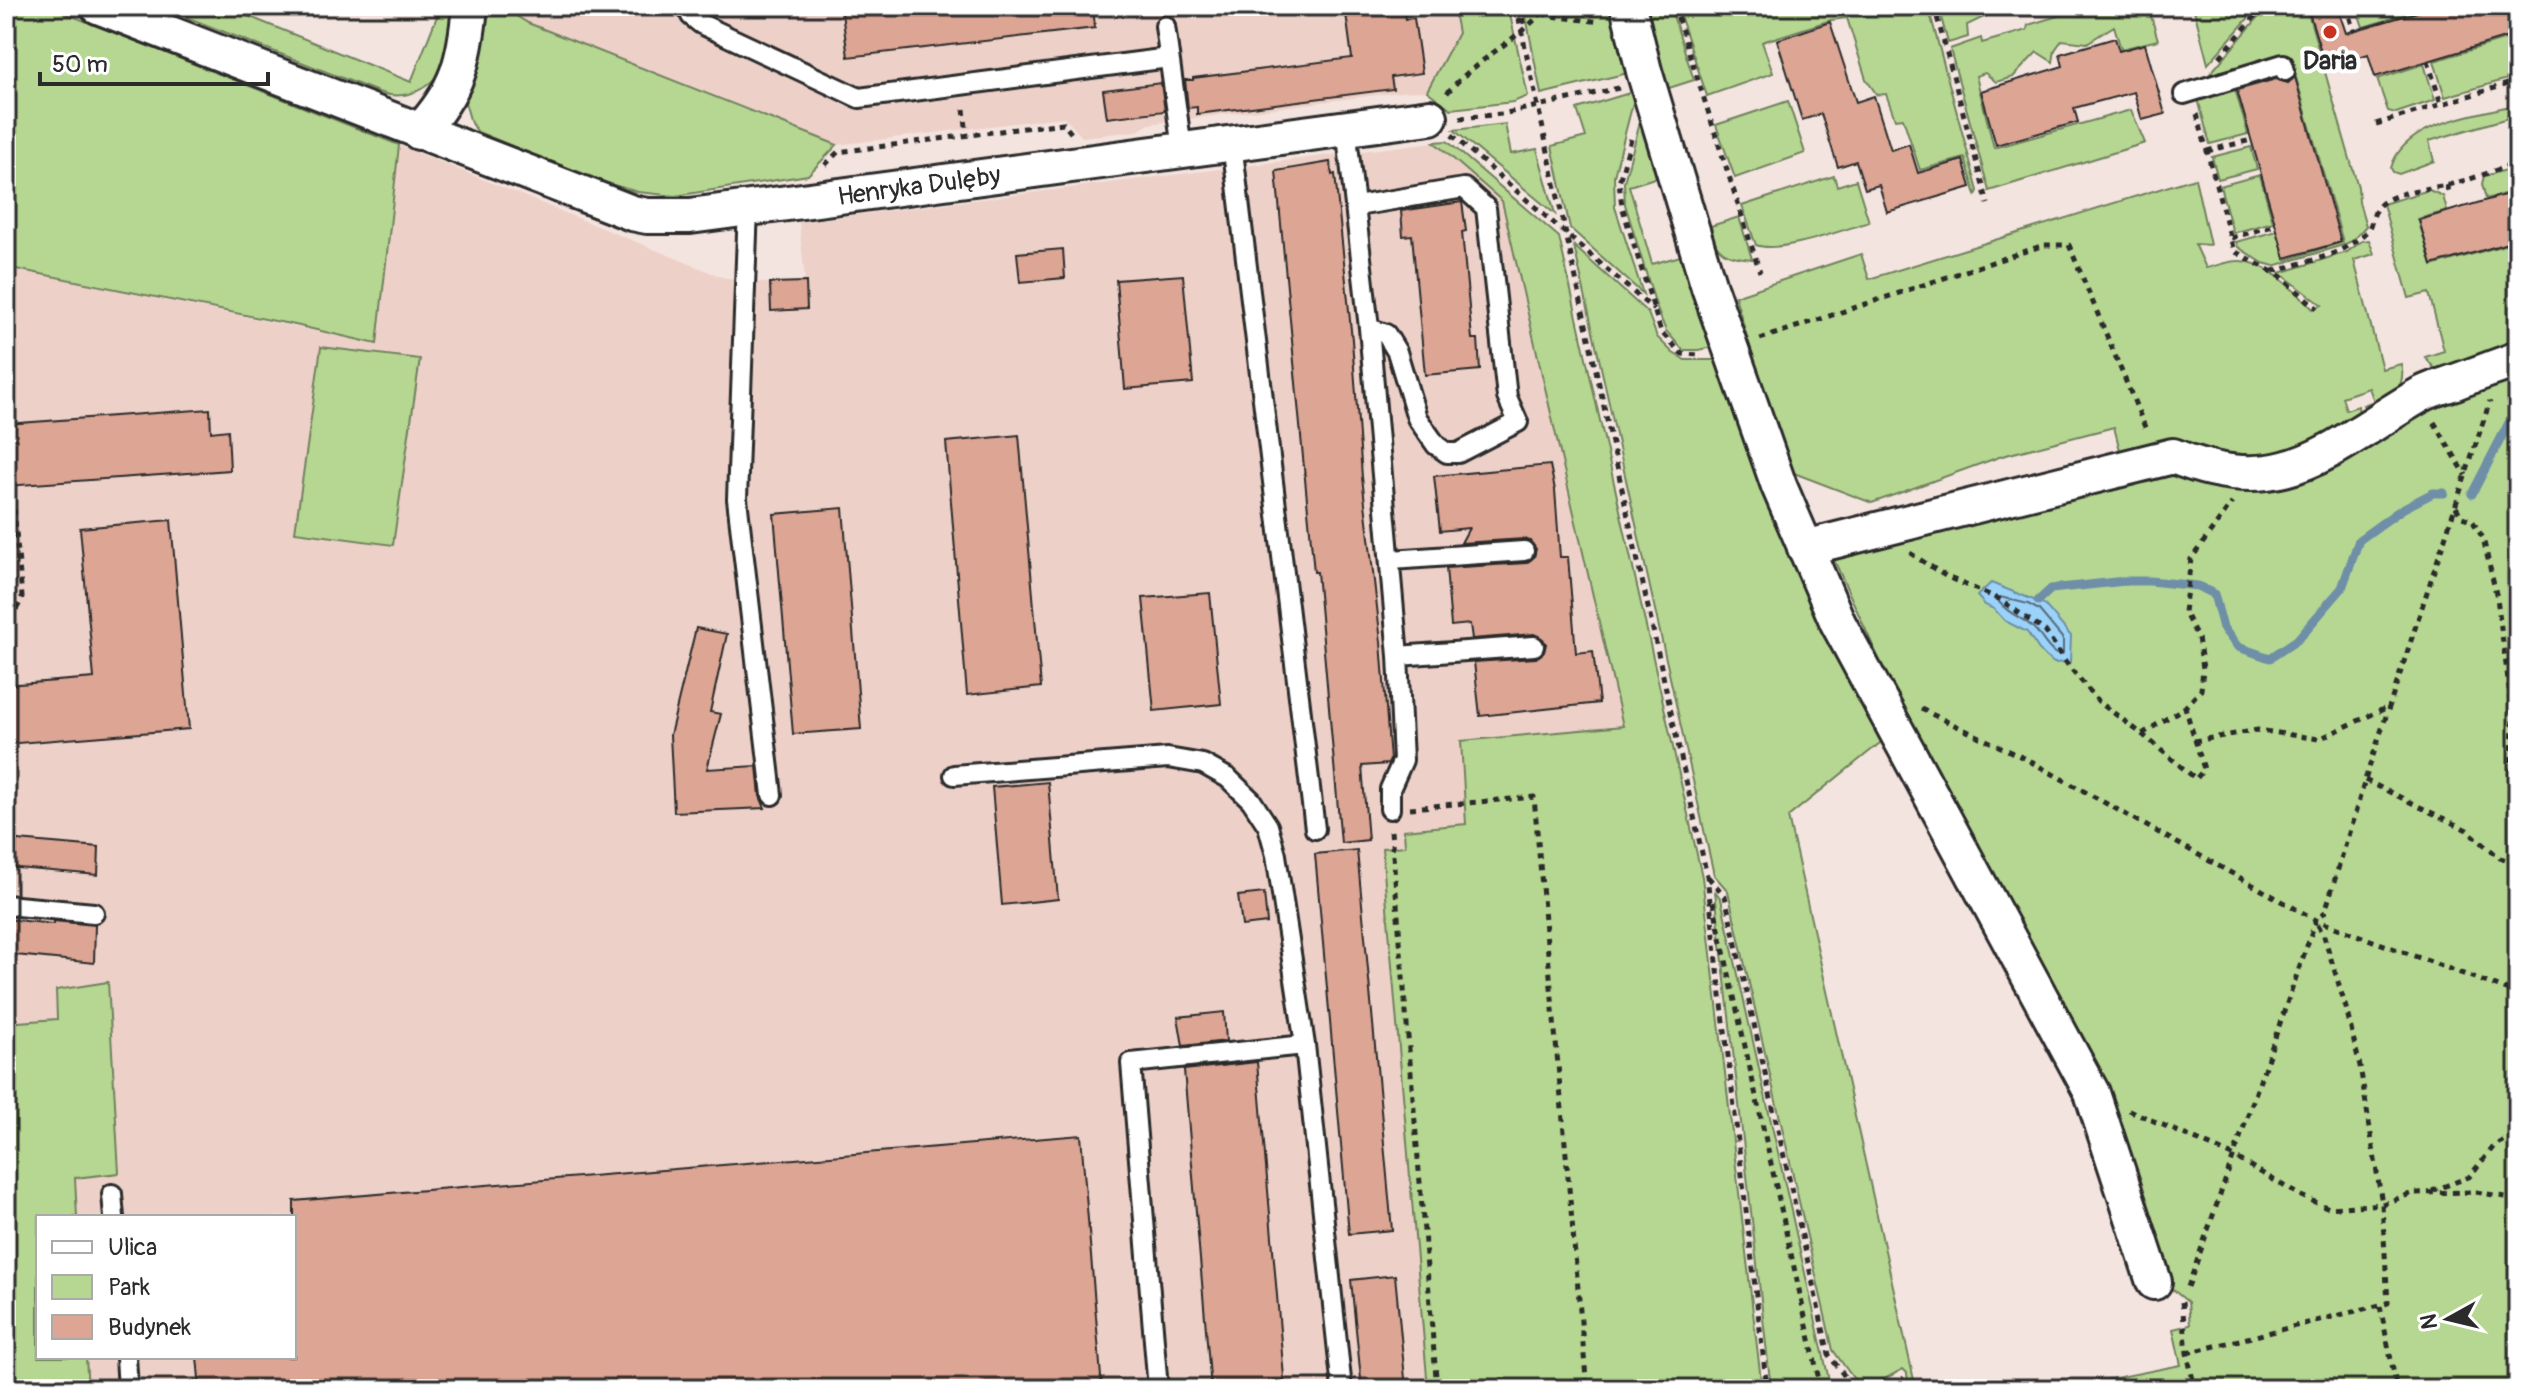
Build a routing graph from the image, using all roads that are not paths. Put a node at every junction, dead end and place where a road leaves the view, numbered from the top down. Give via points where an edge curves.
1 (470, 6) edge
2 (687, 6) edge
3 (116, 9) edge
4 (1615, 14) edge
5 (1165, 26) dead end
6 (1169, 58) junction
7 (2285, 71) dead end
8 (2191, 92) road end
9 (1430, 117) road end
10 (1346, 127) junction
11 (419, 132) junction
12 (1232, 143) junction
13 (1182, 149) junction
14 (1357, 206) junction
15 (748, 207) junction
16 (1369, 328) junction
17 (2506, 363) edge
18 (1805, 548) junction
19 (1524, 551) dead end
20 (1391, 560) junction
21 (1534, 646) dead end
22 (1398, 656) junction
23 (954, 775) dead end
24 (772, 795) dead end
25 (1390, 809) road end
26 (1315, 829) dead end
27 (6, 905) edge
28 (94, 913) dead end
29 (1305, 1045) junction
30 (112, 1194) dead end
31 (114, 1215) edge
32 (2154, 1282) road end
33 (126, 1359) edge
34 (128, 1389) edge
35 (1158, 1389) edge
36 (1342, 1389) edge

1 - 11 street via 466,47 453,89
2 - 6 lane via 701,24 859,98
3 - 11 street, Henryka Dulęby
4 - 18 street via 1644,71 1709,287
5 - 6 lane
6 - 13 lane
7 - 8 lane via 2283,64
9 - 10 street, Henryka Dulęby
10 - 12 street, Henryka Dulęby
10 - 14 lane
11 - 15 street, Henryka Dulęby via 632,213 690,216
12 - 13 street, Henryka Dulęby
12 - 26 lane
13 - 15 street, Henryka Dulęby
14 - 16 lane
14 - 16 lane via 1464,188 1486,208 1507,397 1518,422 1458,453 1447,453 1417,418 1397,352 1386,334
15 - 24 lane via 737,499
16 - 20 lane
17 - 18 street via 2418,396 2361,433 2285,469 2249,474 2203,468 2173,456
18 - 32 street via 1838,623 2092,1093
19 - 20 lane
20 - 22 lane
21 - 22 lane
22 - 25 lane via 1403,760 1390,789
23 - 29 lane via 1168,758 1203,764 1228,778 1268,826
27 - 28 lane
29 - 35 lane via 1131,1063
29 - 36 lane
30 - 31 lane
33 - 34 lane

